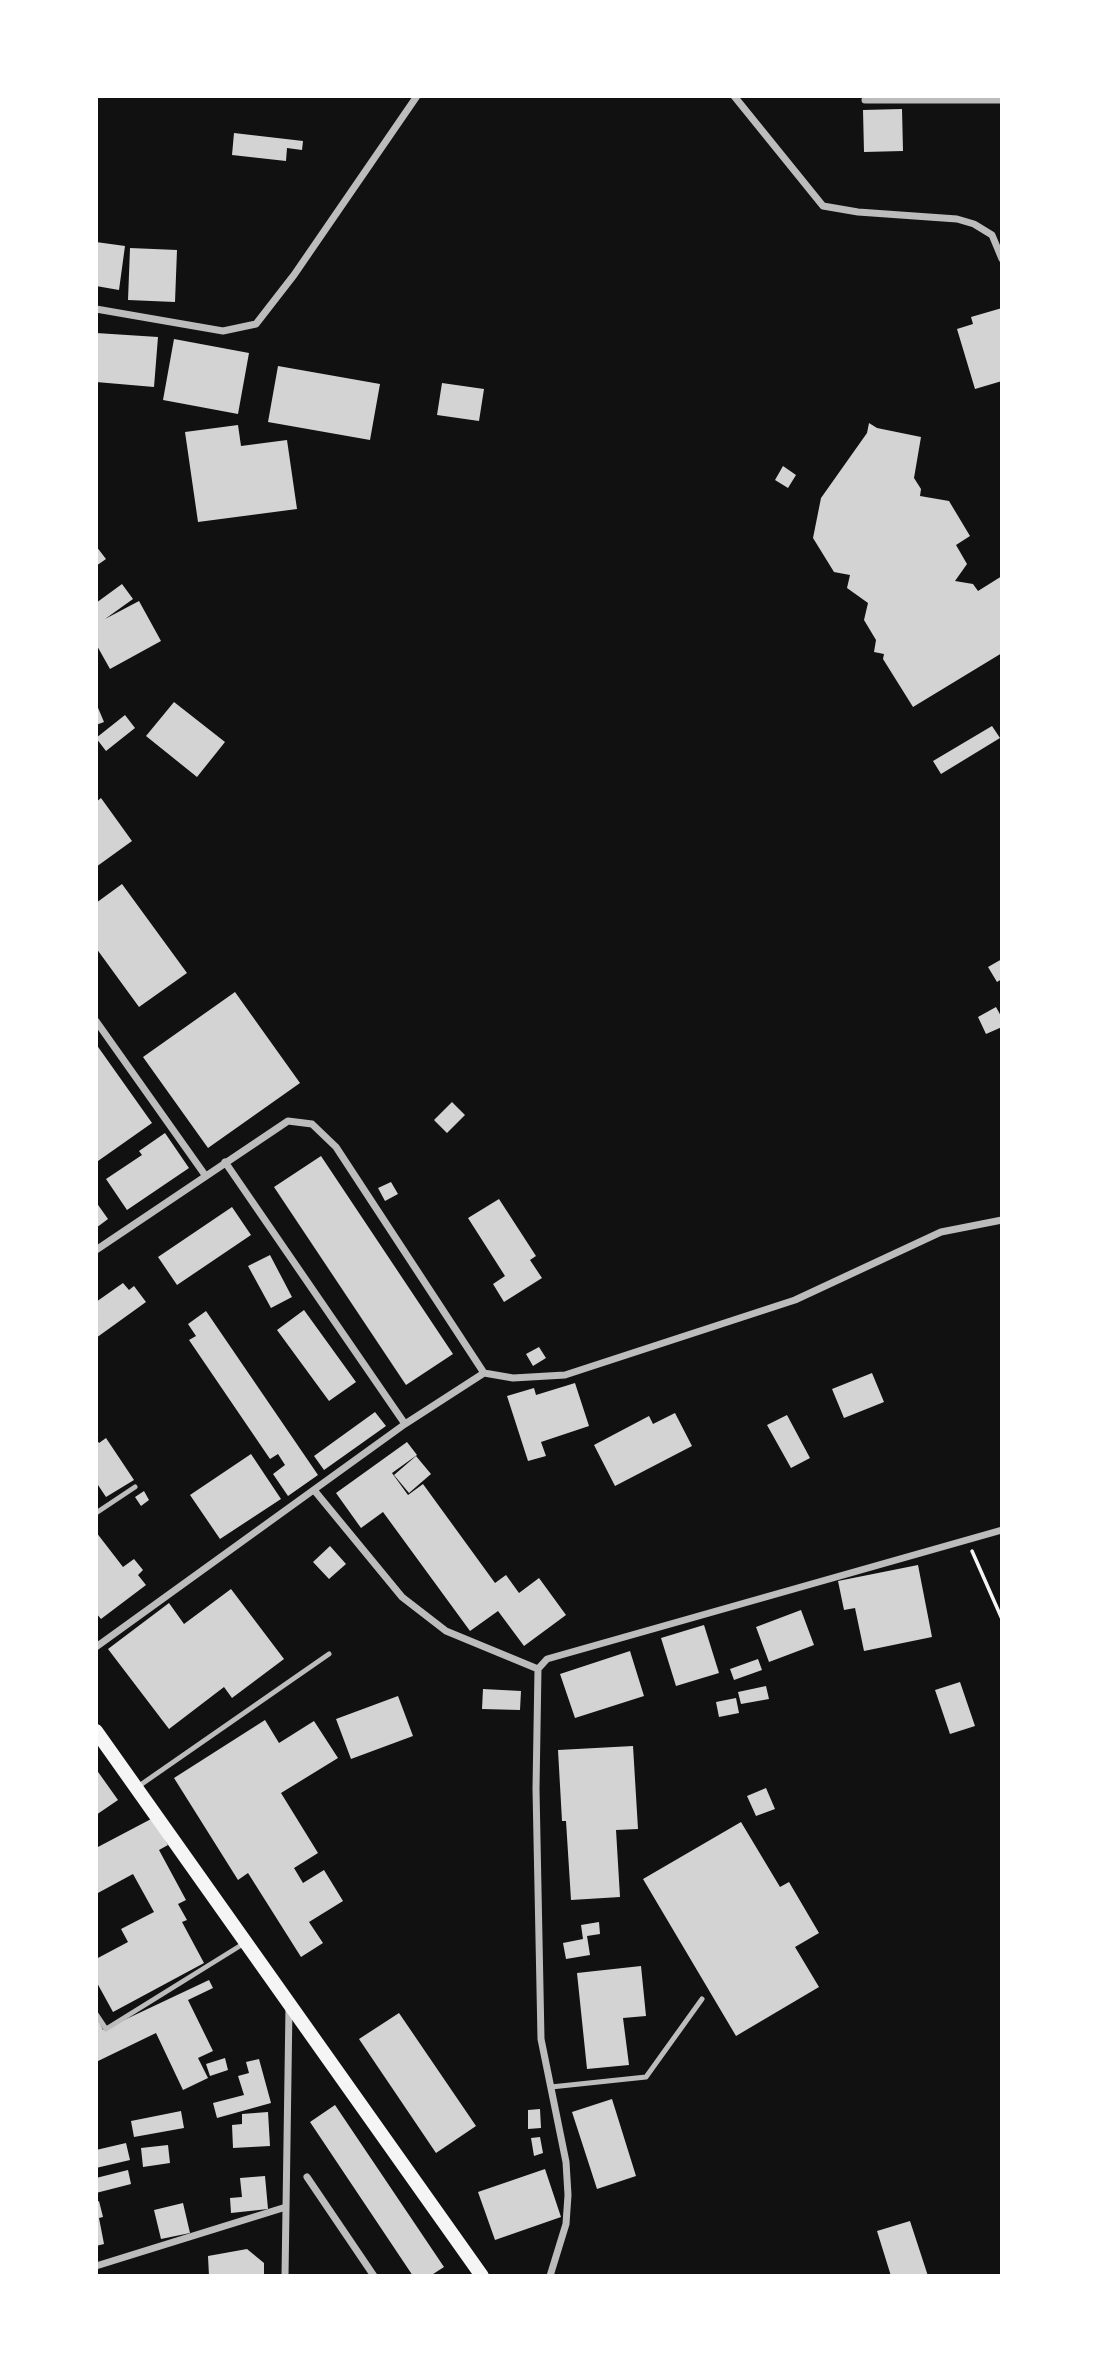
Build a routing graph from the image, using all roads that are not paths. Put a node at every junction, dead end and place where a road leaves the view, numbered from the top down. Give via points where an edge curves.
1 (416, 96) edge
2 (734, 96) edge
3 (864, 100) dead end
4 (1002, 100) edge
5 (1002, 258) edge
6 (96, 309) edge
7 (96, 1021) edge
8 (225, 1162) junction
9 (205, 1175) junction
10 (1002, 1220) edge
11 (96, 1250) edge
12 (484, 1373) junction
13 (405, 1424) junction
14 (135, 1487) dead end
15 (314, 1490) junction
16 (96, 1514) edge
17 (1002, 1530) edge
18 (96, 1647) edge
19 (329, 1654) dead end
20 (538, 1670) junction
21 (96, 1731) edge
22 (136, 1788) junction
23 (246, 1942) junction
24 (702, 1999) dead end
25 (289, 2003) junction
26 (96, 2014) edge
27 (551, 2087) junction
28 (307, 2176) dead end
29 (286, 2207) junction
30 (96, 2266) edge
31 (285, 2276) edge
32 (374, 2276) edge
33 (482, 2276) edge
34 (550, 2276) edge

1 - 6 street via 295,275 256,324 223,331
2 - 5 street via 822,206 957,219 992,235
3 - 4 street
7 - 9 street
8 - 9 street
8 - 12 street via 288,1121 312,1124 336,1147
8 - 13 street
9 - 11 street
10 - 12 street via 942,1232 795,1300 565,1375 513,1378
12 - 13 street
13 - 15 street
14 - 16 lane
15 - 18 street
15 - 20 street via 402,1597 446,1631
17 - 20 street via 547,1660
19 - 22 lane
20 - 27 street via 541,2039
21 - 22 main road
22 - 23 main road
23 - 25 main road
23 - 26 lane via 106,2029
24 - 27 lane via 646,2077
25 - 29 street
25 - 33 main road
27 - 34 street via 568,2195 566,2224
28 - 32 street
29 - 30 street
29 - 31 street

